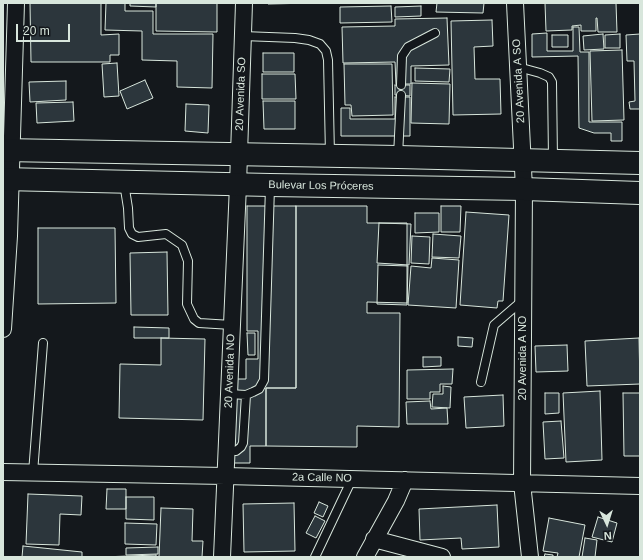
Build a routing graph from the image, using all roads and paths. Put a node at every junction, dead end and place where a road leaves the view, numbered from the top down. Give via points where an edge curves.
1 (16, 3) edge
2 (244, 3) edge
3 (515, 3) edge
4 (435, 33) dead end
5 (243, 36) junction
6 (518, 67) junction
7 (401, 85) dead end
8 (401, 95) dead end
9 (8, 111) edge
10 (7, 150) edge
11 (239, 154) junction
12 (330, 156) junction
13 (398, 157) junction
14 (522, 160) junction
15 (553, 160) junction
16 (640, 162) edge
17 (7, 179) edge
18 (124, 182) junction
19 (238, 185) junction
20 (270, 186) junction
21 (524, 189) junction
22 (640, 193) edge
23 (6, 235) edge
24 (524, 299) junction
25 (232, 325) junction
26 (3, 329) edge
27 (43, 343) dead end
28 (481, 382) dead end
29 (229, 394) junction
30 (246, 395) junction
31 (226, 450) junction
32 (3, 472) edge
33 (33, 473) junction
34 (225, 476) junction
35 (352, 479) junction
36 (405, 480) junction
37 (522, 483) junction
38 (640, 486) edge
39 (374, 539) junction
40 (222, 557) edge
41 (315, 557) edge
42 (365, 557) edge
43 (442, 557) edge
44 (530, 557) edge

1 - 9 street
2 - 5 street, 20 Avenida SO
3 - 6 street, 20 Avenida A SO
4 - 7 lane via 408,47 402,56
5 - 11 street, 20 Avenida SO
5 - 12 lane via 309,40 320,44 326,51
6 - 14 street, 20 Avenida A SO
6 - 15 lane via 540,73 549,77 552,82
8 - 13 lane
9 - 10 street
10 - 11 street
10 - 17 street
11 - 12 street
11 - 19 street, 20 Avenida SO
12 - 13 street
13 - 14 street
14 - 15 street
14 - 21 street, 20 Avenida A NO
15 - 16 street
17 - 18 street, Bulevar Los Próceres
17 - 23 street
18 - 19 street, Bulevar Los Próceres
18 - 25 lane via 129,228 132,234 138,237 166,234 182,245 188,261 187,304 194,319 199,323
19 - 20 street, Bulevar Los Próceres
19 - 25 street, 20 Avenida NO
20 - 21 street, Bulevar Los Próceres
20 - 30 lane via 264,380 259,389
21 - 22 street, Bulevar Los Próceres
21 - 24 street, 20 Avenida A NO
23 - 26 street
24 - 28 lane via 494,325
24 - 37 street, 20 Avenida A NO
25 - 29 street, 20 Avenida NO
27 - 33 lane
29 - 30 lane
29 - 31 street, 20 Avenida NO
30 - 31 lane via 243,443 241,448
31 - 34 street, 20 Avenida NO
32 - 33 street, 2a Calle NO
33 - 34 street, 2a Calle NO
34 - 35 street, 2a Calle NO
34 - 40 street, 20 Avenida NO
35 - 36 street, 2a Calle NO
35 - 41 lane
36 - 37 street, 2a Calle NO
36 - 39 street
37 - 38 street, 2a Calle NO
37 - 44 street, 20 Avenida A NO
39 - 42 street
39 - 43 street

